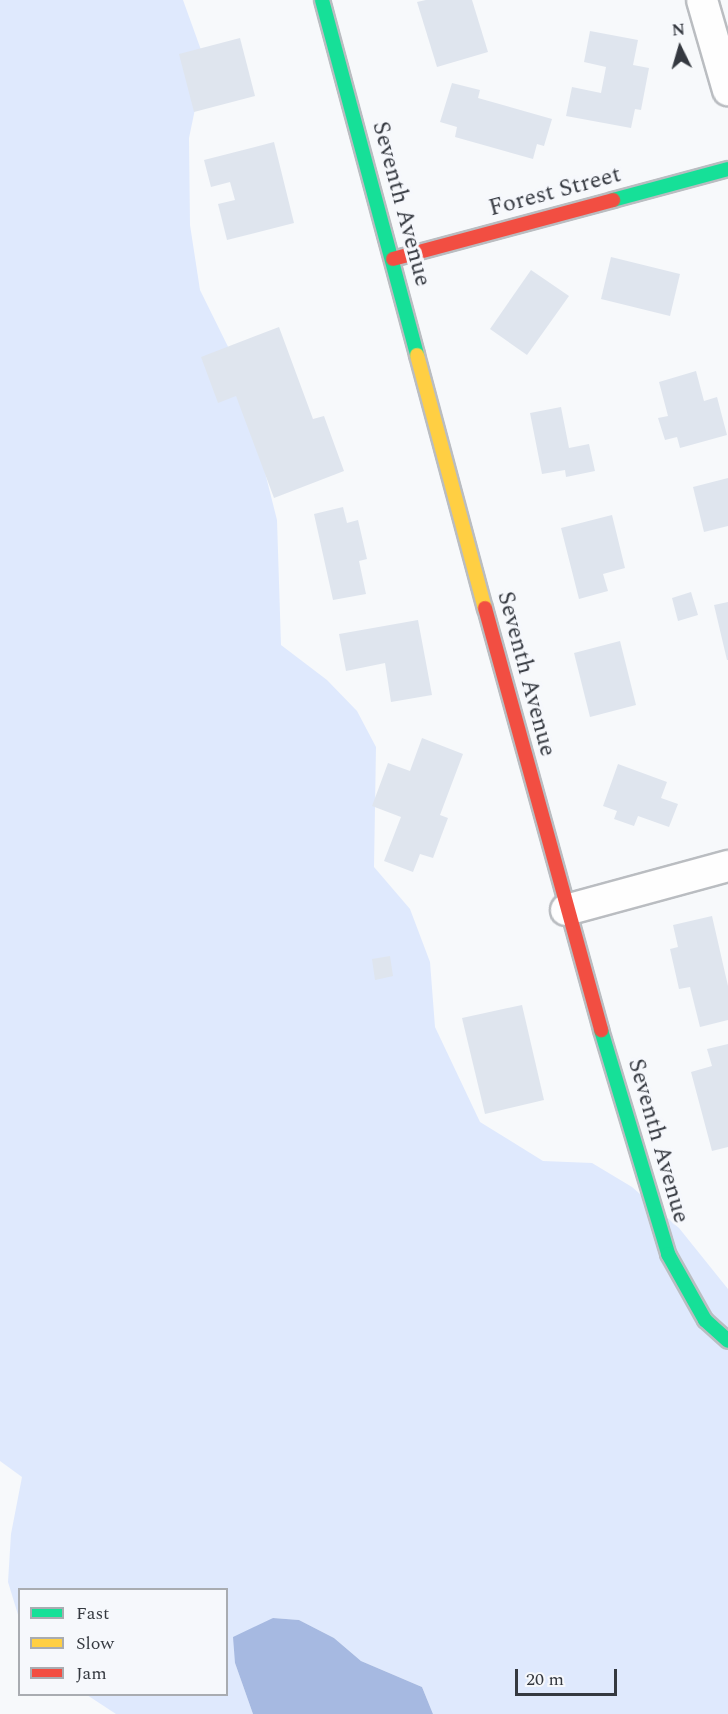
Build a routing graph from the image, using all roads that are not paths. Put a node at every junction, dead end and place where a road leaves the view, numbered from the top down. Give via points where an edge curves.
1 (322, 0) edge
2 (702, 0) edge
3 (728, 90) edge
4 (728, 169) edge
5 (393, 259) junction
6 (728, 866) edge
7 (566, 910) junction
8 (728, 1341) edge

1 - 5 street, Seventh Avenue
2 - 3 street
4 - 5 street, Forest Street
5 - 7 street, Seventh Avenue
6 - 7 street
7 - 8 street, Seventh Avenue via 668,1254 705,1320

